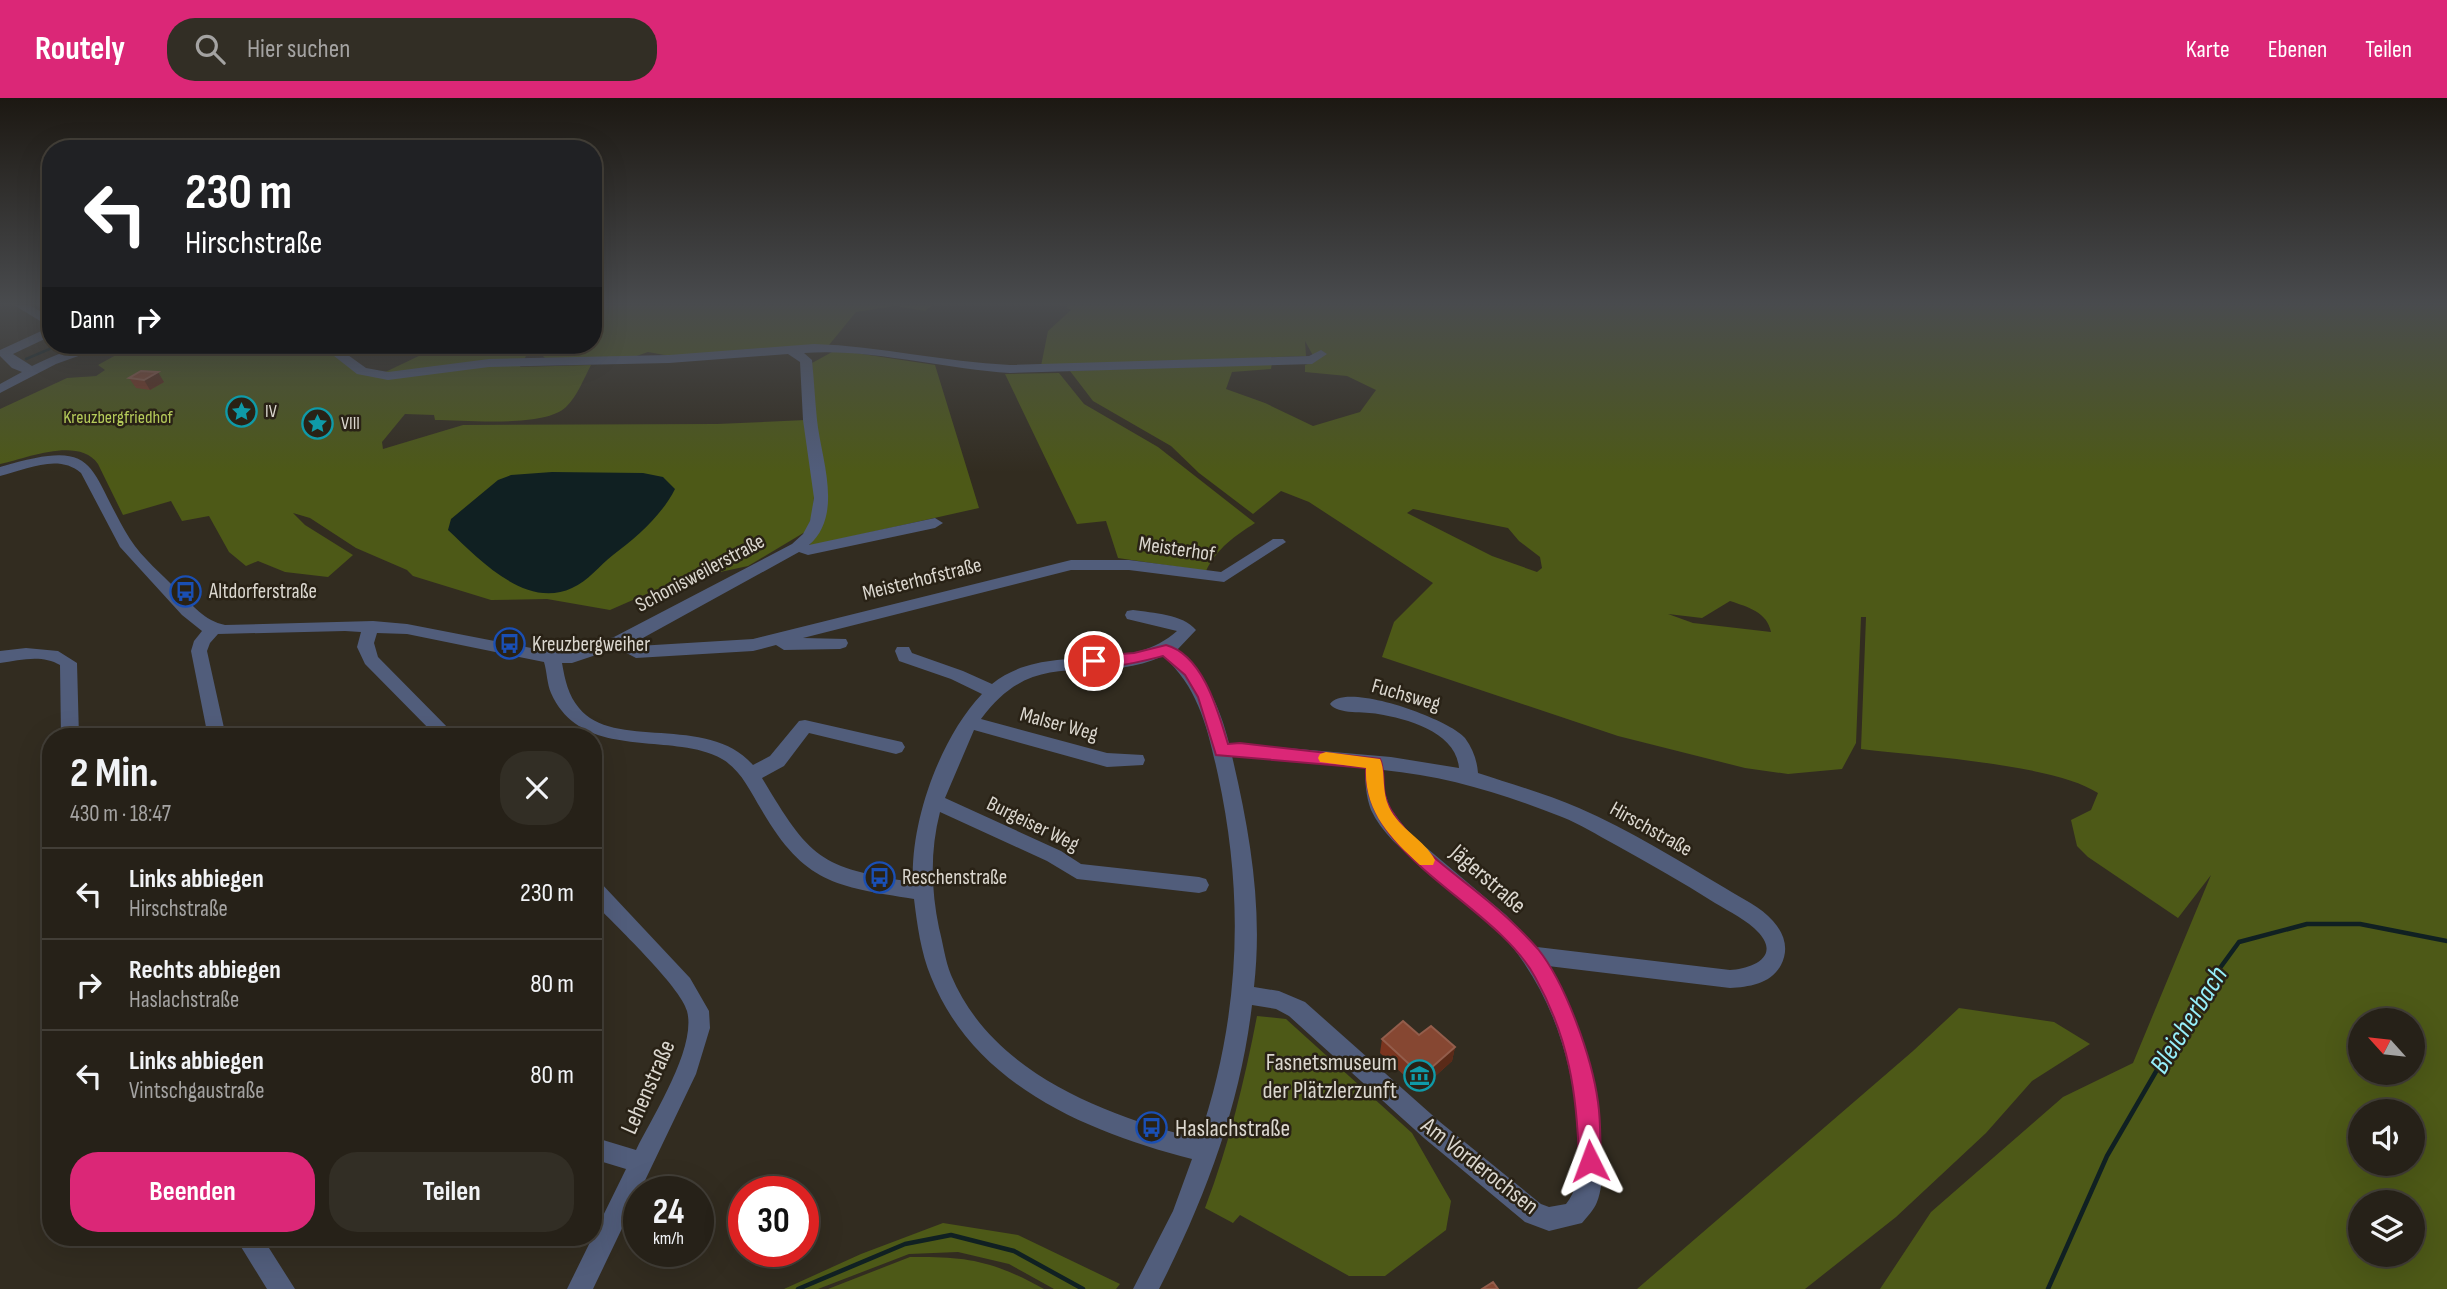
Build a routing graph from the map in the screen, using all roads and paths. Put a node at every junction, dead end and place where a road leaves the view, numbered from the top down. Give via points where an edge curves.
1 (806, 360) edge
2 (13, 361) edge
3 (52, 361) edge
4 (347, 361) edge
5 (598, 361) edge
6 (924, 361) edge
7 (1298, 361) edge
8 (27, 370) junction
9 (0, 376) edge
10 (0, 389) edge
11 (0, 472) edge
12 (935, 523) dead end
13 (1278, 542) dead end
14 (797, 547) junction
15 (1102, 562) joint
16 (1133, 615) dead end
17 (373, 626) junction
18 (214, 629) junction
19 (620, 640) junction
20 (840, 643) dead end
21 (753, 645) junction
22 (1166, 650) junction
23 (903, 651) dead end
24 (0, 657) edge
25 (552, 658) junction
26 (993, 692) junction
27 (1339, 704) dead end
28 (971, 723) junction
29 (70, 728) edge
30 (215, 728) edge
31 (439, 728) edge
32 (597, 728) edge
33 (602, 731) edge
34 (896, 747) dead end
35 (1222, 750) junction
36 (1136, 760) dead end
37 (1374, 763) junction
38 (751, 775) junction
39 (1469, 777) junction
40 (933, 801) junction
41 (1199, 885) dead end
42 (923, 892) junction
43 (602, 898) edge
44 (1531, 955) junction
45 (1243, 995) junction
46 (602, 1151) edge
47 (1207, 1152) junction
48 (643, 1163) junction
49 (1549, 1219) joint
50 (602, 1245) edge
51 (253, 1246) edge
52 (602, 1246) edge
53 (282, 1289) edge
54 (580, 1289) edge
55 (1146, 1289) edge

1 - 14 street, Schonisweilerstraße via 821,498 818,521
2 - 8 street
3 - 8 street
4 - 5 street via 362,371 388,376 489,363
6 - 7 street via 1037,370
8 - 9 street
8 - 10 street
11 - 18 street via 51,460 81,465 125,544 188,611
12 - 14 street, Schonisweilerstraße via 808,550
13 - 15 street, Meisterhof via 1224,577
14 - 19 street, Schonisweilerstraße
15 - 21 street, Meisterhofstraße via 1071,565
16 - 22 street via 1188,630
17 - 18 street, Schonisweilerstraße
17 - 25 street, Schonisweilerstraße
17 - 31 street via 364,638 372,660
18 - 30 street via 199,651
19 - 21 street, Meisterhofstraße via 636,652
19 - 25 street, Schonisweilerstraße via 592,652
20 - 21 street, Meisterhofstraße
22 - 26 street via 1134,659 1049,664 1021,673
22 - 35 street via 1191,672 1206,697
23 - 26 street via 905,657
24 - 29 street via 39,653 68,663
25 - 32 street via 559,694 569,710
26 - 28 street
27 - 39 street, Fuchsweg via 1429,720 1463,747
28 - 36 street, Malser Weg via 1107,760
28 - 40 street
33 - 38 street via 708,746 725,752
34 - 38 street via 805,726 777,761
35 - 37 street, Hirschstraße
35 - 45 street via 1247,892
37 - 39 street, Hirschstraße
37 - 44 street, Jägerstraße via 1381,810 1402,838 1499,921
38 - 42 street via 780,826 814,863 857,881
39 - 44 street, Hirschstraße via 1572,813 1684,873 1751,914 1766,927 1776,950 1763,972 1730,979
40 - 41 street, Burgeiser Weg via 1077,871
40 - 42 street via 922,843
42 - 47 street via 941,978 990,1049 1016,1072 1096,1119
43 - 48 street, Lehenstraße via 670,970 697,1007 695,1048
44 - 49 street, Jägerstraße via 1566,1021 1587,1102 1587,1198 1573,1215
45 - 47 street
45 - 49 street, Am Vorderochsen via 1279,1000 1297,1009 1432,1130 1534,1214
46 - 48 street
47 - 55 street
48 - 50 street, Lehenstraße
51 - 53 street
52 - 54 street, Lehenstraße

